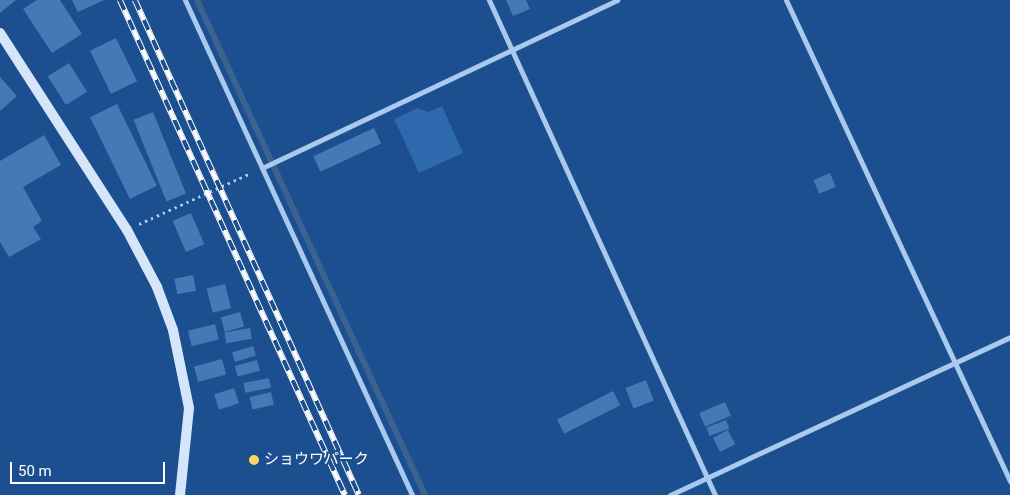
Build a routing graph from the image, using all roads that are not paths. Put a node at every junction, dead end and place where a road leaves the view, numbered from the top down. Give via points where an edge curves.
1 (185, 0) edge
2 (489, 0) edge
3 (617, 0) edge
4 (786, 0) edge
5 (0, 33) edge
6 (512, 51) junction
7 (263, 167) junction
8 (1010, 337) edge
9 (956, 362) junction
10 (707, 478) junction
11 (1010, 481) edge
12 (180, 495) edge
13 (412, 495) edge
14 (670, 495) edge
15 (715, 495) edge

1 - 7 street
2 - 6 street
3 - 6 street
4 - 9 street
5 - 12 street via 127,230 157,287 183,371 190,408
6 - 7 street
6 - 10 street
7 - 13 street
8 - 9 street
9 - 10 street
9 - 11 street
10 - 14 street
10 - 15 street

